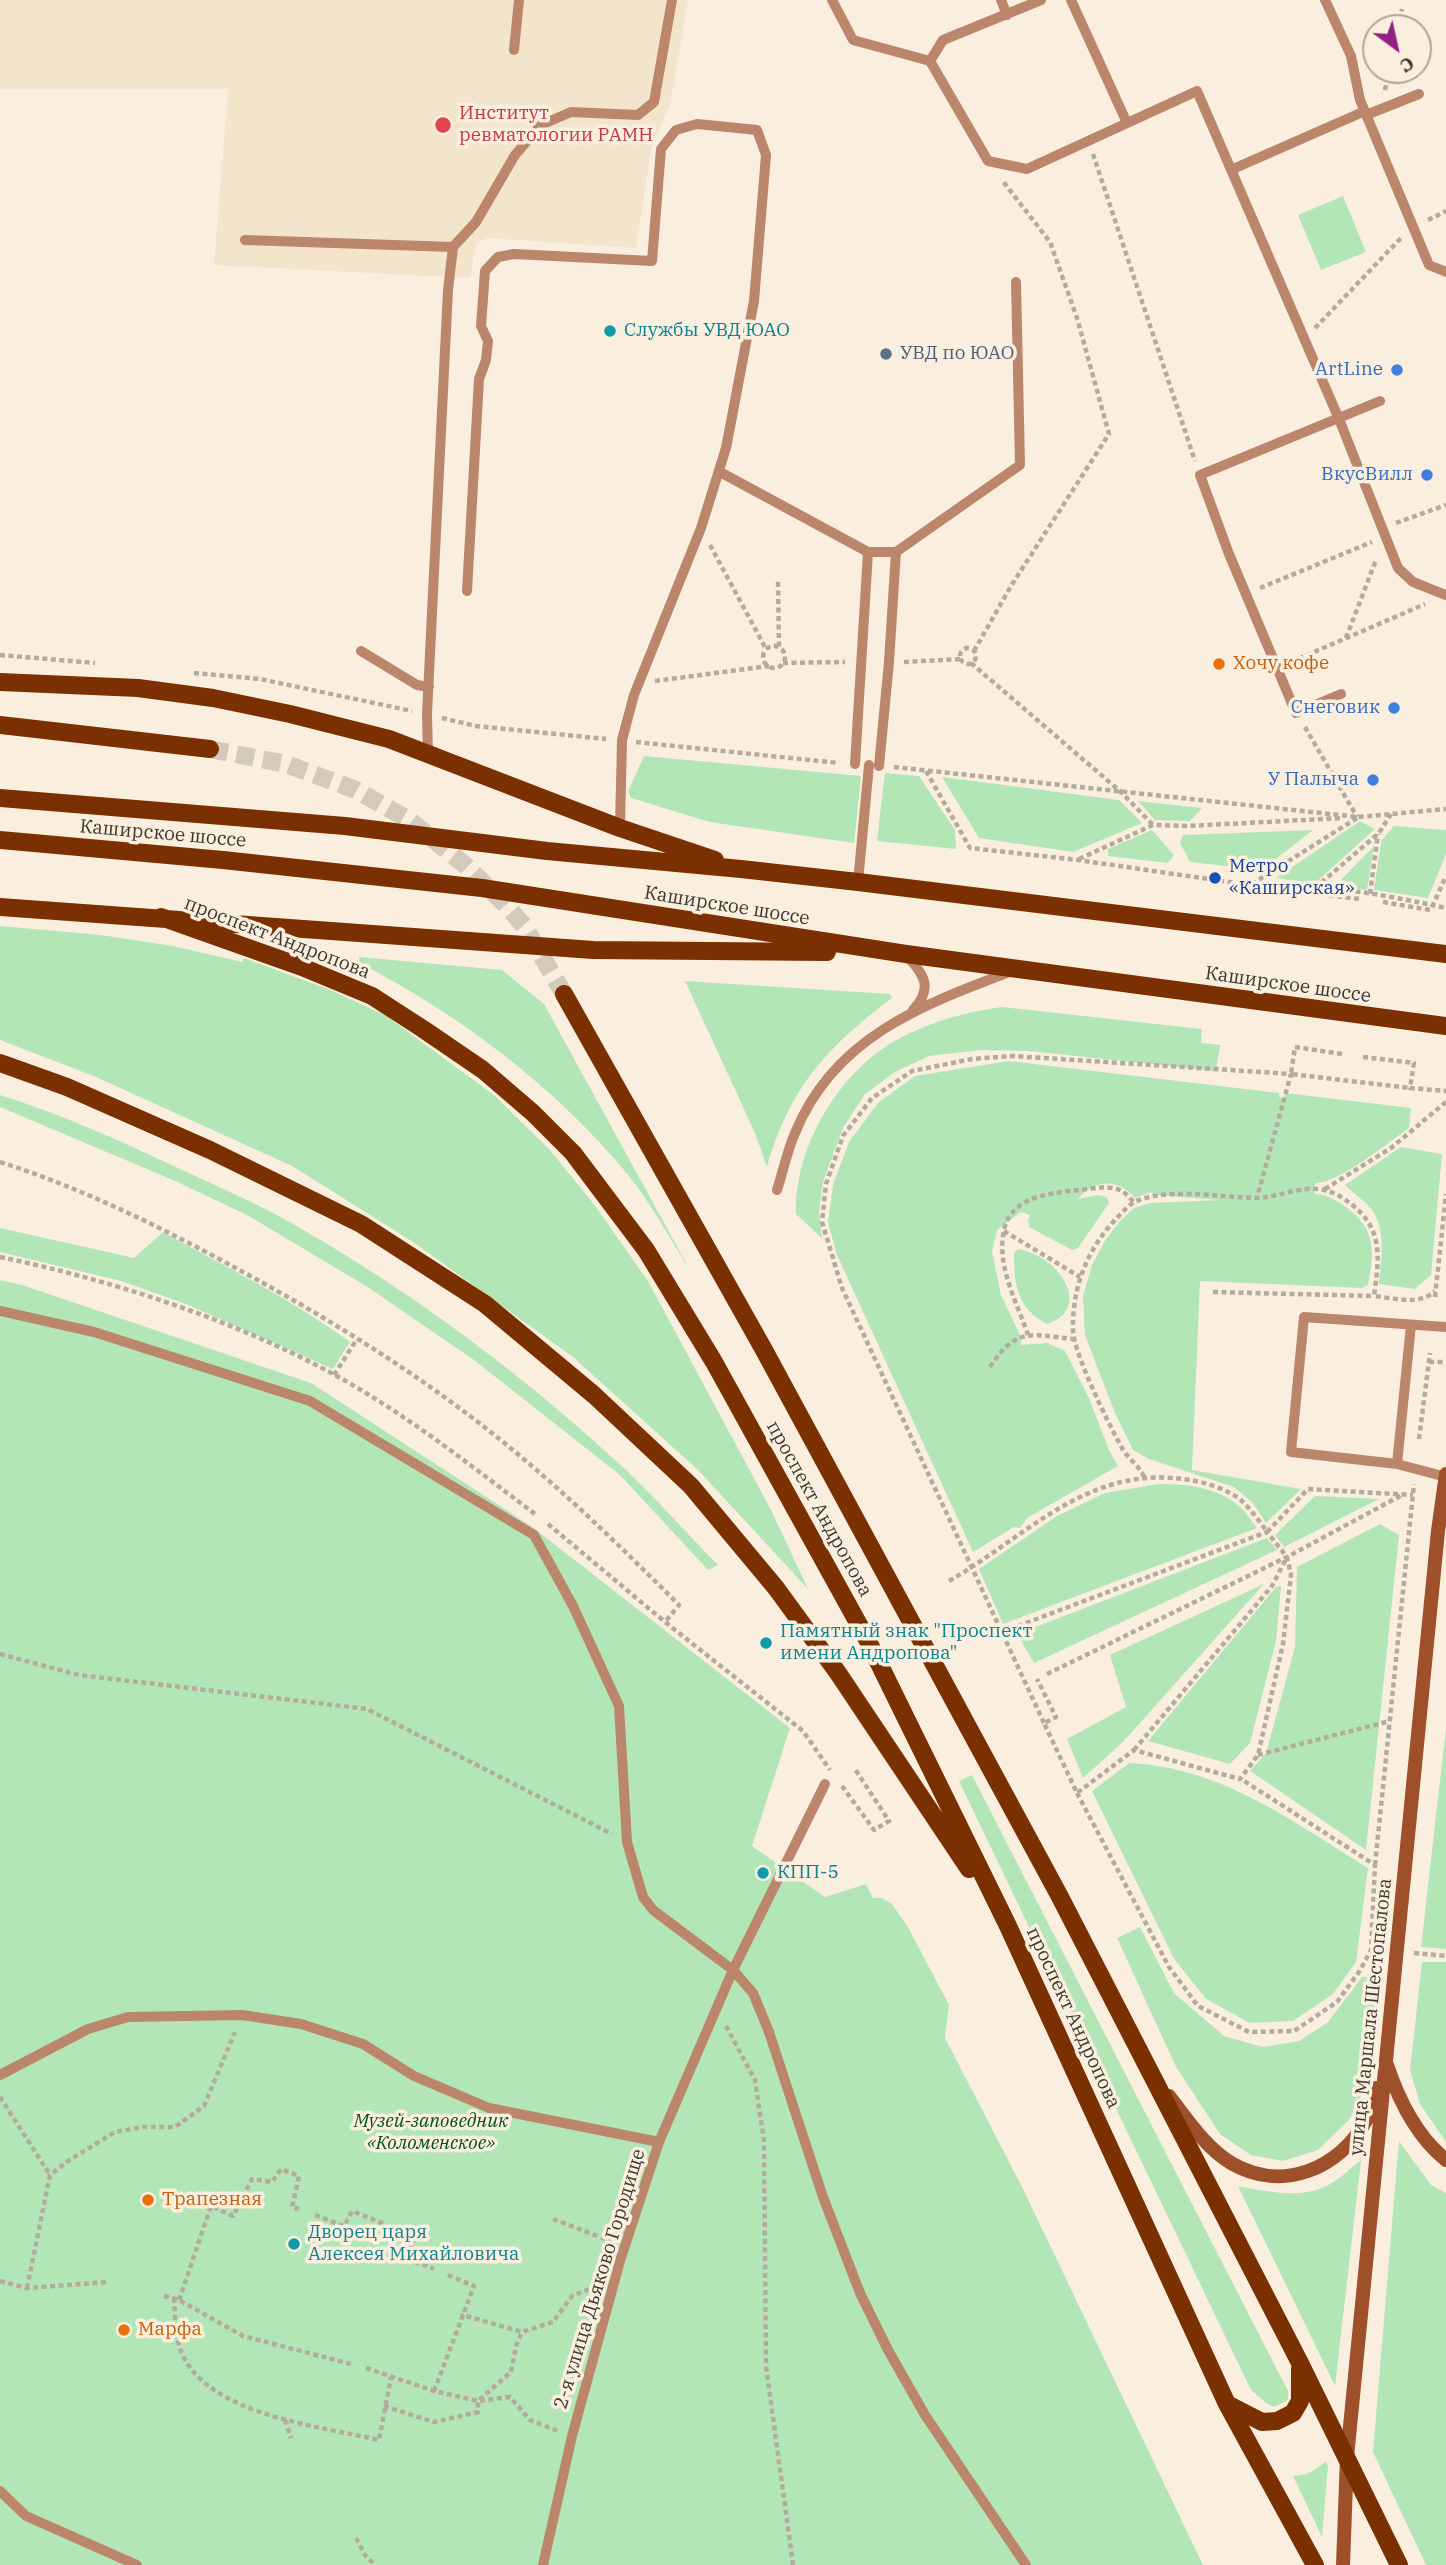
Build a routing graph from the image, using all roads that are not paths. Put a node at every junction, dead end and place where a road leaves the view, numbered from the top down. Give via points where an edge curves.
1 (519, 0) edge
2 (672, 0) edge
3 (832, 0) edge
4 (1001, 0) edge
5 (1041, 0) edge
6 (1071, 0) edge
7 (1325, 0) edge
8 (1007, 15) junction
9 (514, 51) dead end
10 (930, 61) junction
11 (1419, 94) dead end
12 (1366, 113) junction
13 (1127, 123) junction
14 (1233, 169) junction
15 (245, 240) dead end
16 (453, 247) junction
17 (1446, 272) edge
18 (1016, 282) dead end
19 (1380, 401) dead end
20 (1339, 419) junction
21 (720, 472) junction
22 (868, 552) junction
23 (895, 552) junction
24 (467, 591) dead end
25 (1446, 595) edge
26 (361, 651) dead end
27 (0, 682) edge
28 (429, 687) junction
29 (1341, 694) dead end
30 (0, 725) edge
31 (211, 749) tunnel mouth
32 (428, 754) junction
33 (855, 764) dead end
34 (0, 798) edge
35 (620, 828) junction
36 (0, 840) edge
37 (741, 869) junction
38 (858, 883) junction
39 (0, 907) edge
40 (161, 918) junction
41 (901, 954) junction
42 (1446, 954) edge
43 (1017, 969) junction
44 (564, 994) tunnel mouth
45 (908, 1014) junction
46 (1446, 1027) edge
47 (0, 1063) edge
48 (777, 1190) dead end
49 (0, 1311) edge
50 (1411, 1325) junction
51 (1446, 1327) edge
52 (1397, 1464) junction
53 (1446, 1476) edge
54 (1442, 1528) edge
55 (825, 1784) dead end
56 (1007, 1926) junction
57 (733, 1970) junction
58 (1385, 2060) junction
59 (0, 2075) edge
60 (1154, 2077) junction
61 (659, 2142) junction
62 (1446, 2161) edge
63 (1300, 2363) junction
64 (1227, 2404) junction
65 (1347, 2457) junction
66 (0, 2491) edge
67 (136, 2565) edge
68 (543, 2565) edge
69 (1026, 2565) edge
70 (1315, 2565) edge
71 (1343, 2565) edge
72 (1399, 2565) edge

1 - 9 lane
2 - 16 lane via 654,102 638,115 571,112 541,125 515,155 476,222
3 - 10 lane via 853,40
4 - 8 lane
5 - 8 lane
6 - 13 lane
7 - 12 lane via 1351,56
8 - 10 lane via 943,40
10 - 13 lane via 988,161 1027,169
11 - 12 lane
12 - 14 lane
12 - 17 lane via 1429,265
13 - 14 lane via 1197,91
14 - 20 lane
15 - 16 lane
16 - 28 lane
18 - 23 lane via 1020,465
19 - 20 lane
20 - 25 lane via 1398,568 1413,582
20 - 29 lane via 1200,475 1296,713
21 - 22 lane
21 - 24 lane via 754,301 766,155 757,130 697,124 676,130 661,149 652,261 514,254 498,257 485,271 481,326 488,341 479,379
21 - 35 lane via 638,683 622,740
22 - 23 lane
22 - 33 lane
23 - 38 lane via 889,662
26 - 28 lane via 417,685
27 - 32 main road via 138,688 213,698 377,736
28 - 32 lane
30 - 31 main road
32 - 35 main road
34 - 37 main road, Каширское шоссе via 345,825 547,851
35 - 37 main road
36 - 41 main road, Каширское шоссе via 482,888
37 - 38 main road, Каширское шоссе
38 - 42 main road, Каширское шоссе
39 - 40 main road
40 - 41 main road via 593,950
40 - 56 main road, проспект Андропова via 372,996 483,1070 573,1153 646,1250 715,1362 868,1641
41 - 43 main road, Каширское шоссе
41 - 45 lane via 918,967 926,987 923,1000
43 - 45 lane
43 - 46 main road, Каширское шоссе
44 - 60 main road, проспект Андропова via 770,1362
45 - 48 lane via 858,1046 823,1085 794,1134
47 - 56 main road via 210,1150 361,1224 485,1304 594,1395 691,1486 776,1588
49 - 57 lane via 94,1332 310,1401 534,1535 619,1706 627,1842 643,1898
50 - 51 lane
50 - 52 lane
50 - 52 lane via 1304,1317 1291,1452
52 - 53 lane
53 - 54 main road, улица Маршала Шестопалова
54 - 58 main road, улица Маршала Шестопалова
55 - 57 lane, 2-я улица Дьяково Городище
56 - 64 main road, проспект Андропова
57 - 61 lane, 2-я улица Дьяково Городище
57 - 69 lane via 753,1993 769,2032 822,2197 888,2350 925,2415
58 - 60 main road via 1367,2118 1352,2139 1329,2161 1309,2172 1283,2177 1258,2174 1231,2163 1206,2143
58 - 62 main road via 1416,2127
58 - 65 main road, улица Маршала Шестопалова
59 - 61 lane via 88,2029 128,2017 242,2015 301,2024 363,2044 414,2077 489,2108
60 - 63 main road, проспект Андропова
61 - 68 lane, 2-я улица Дьяково Городище via 620,2261 572,2436
63 - 64 main road via 1300,2401 1286,2417 1267,2424
63 - 65 main road, проспект Андропова
64 - 70 main road, проспект Андропова
65 - 71 main road, улица Маршала Шестопалова
65 - 72 main road, проспект Андропова
66 - 67 lane via 26,2516

